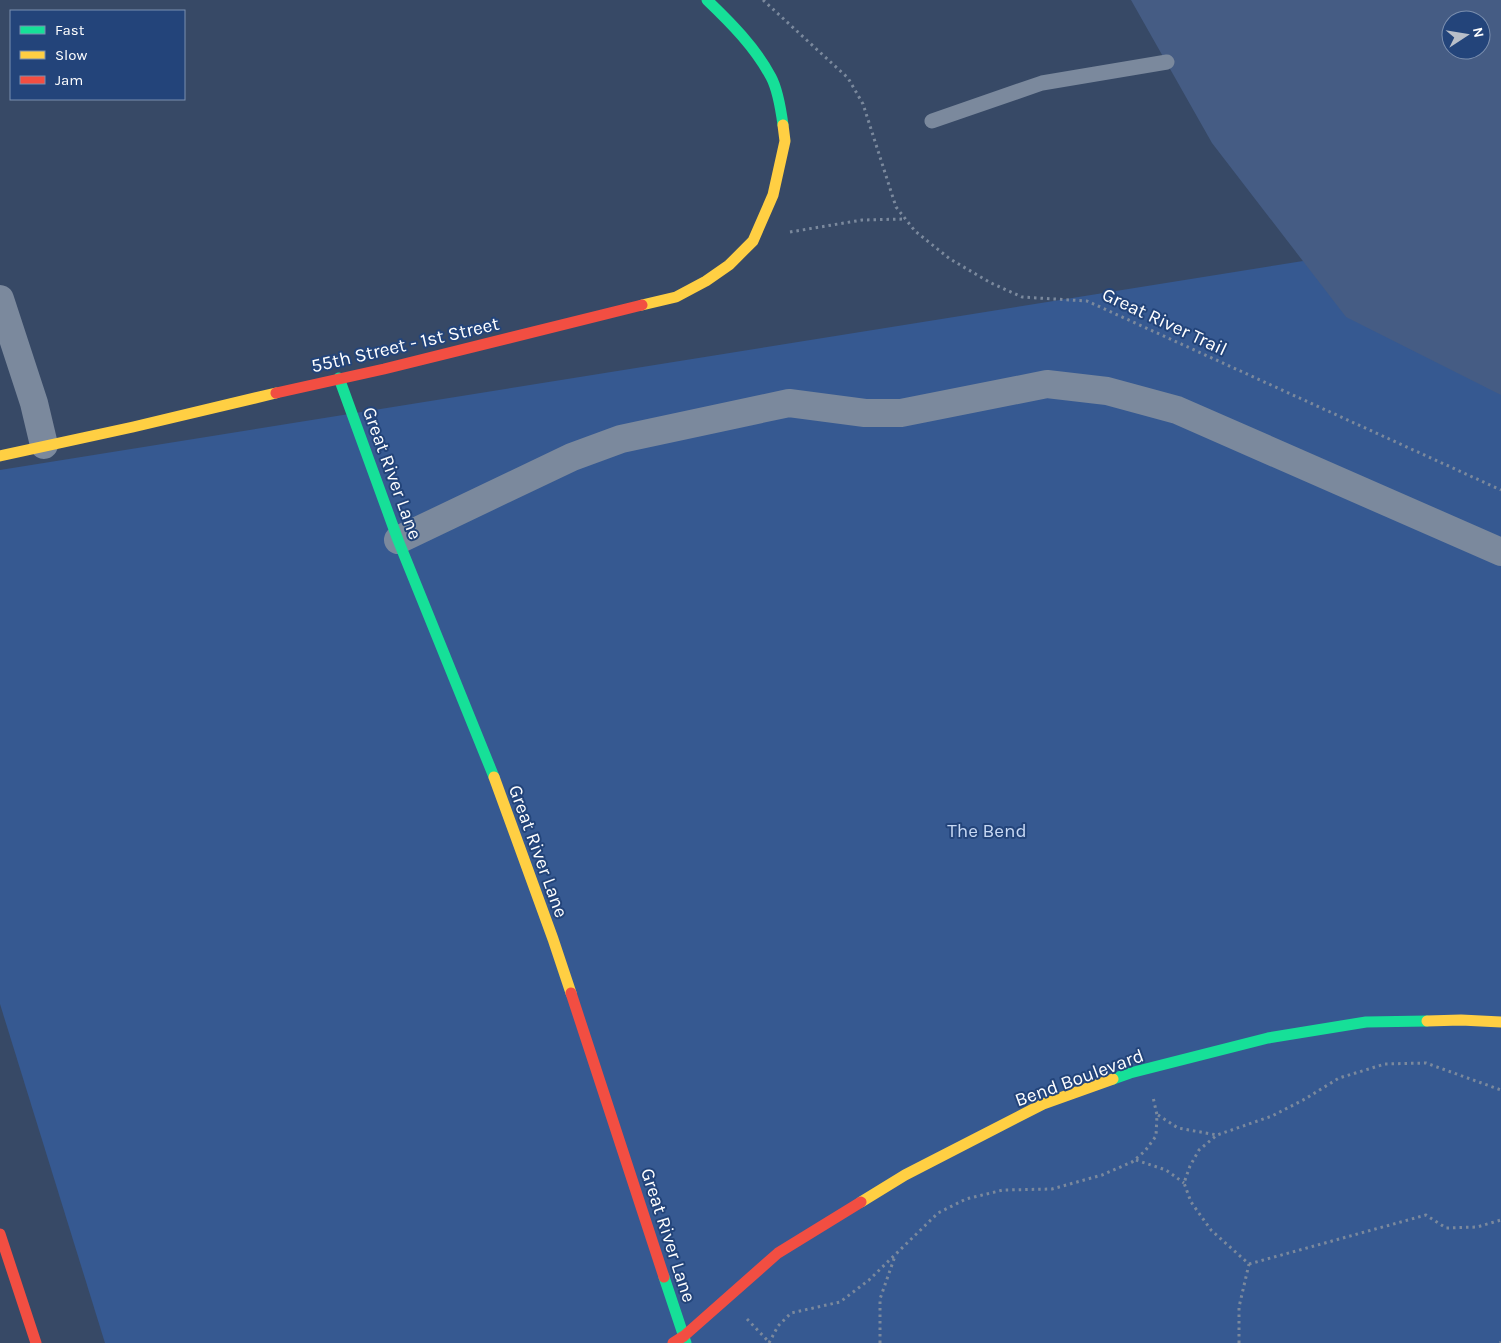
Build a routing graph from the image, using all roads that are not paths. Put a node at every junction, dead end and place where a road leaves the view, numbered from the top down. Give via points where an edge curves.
1 (707, 0) edge
2 (1167, 62) dead end
3 (932, 120) dead end
4 (0, 299) edge
5 (339, 378) junction
6 (44, 445) junction
7 (0, 456) edge
8 (398, 540) junction
9 (1501, 552) edge
10 (1501, 1022) edge
11 (0, 1234) edge
12 (685, 1339) edge
13 (36, 1343) edge
14 (673, 1343) edge

1 - 5 street, 55th Street - 1st Street via 733,24 754,51 772,78 781,111 785,141 773,195 753,241 729,265 676,297
2 - 3 lane via 1042,83
4 - 6 street via 34,403
5 - 6 street, 55th Street - 1st Street
5 - 8 street, Great River Lane
6 - 7 street, 55th Street - 1st Street
8 - 9 street via 572,457 621,439 789,402 865,413 901,413 1047,384 1107,391 1177,410
8 - 12 street, Great River Lane via 491,770 553,939
10 - 12 street, Bend Boulevard via 1366,1022 1268,1038 1130,1074 1044,1104 905,1175 778,1252
11 - 13 street
12 - 14 street, Bend Boulevard

